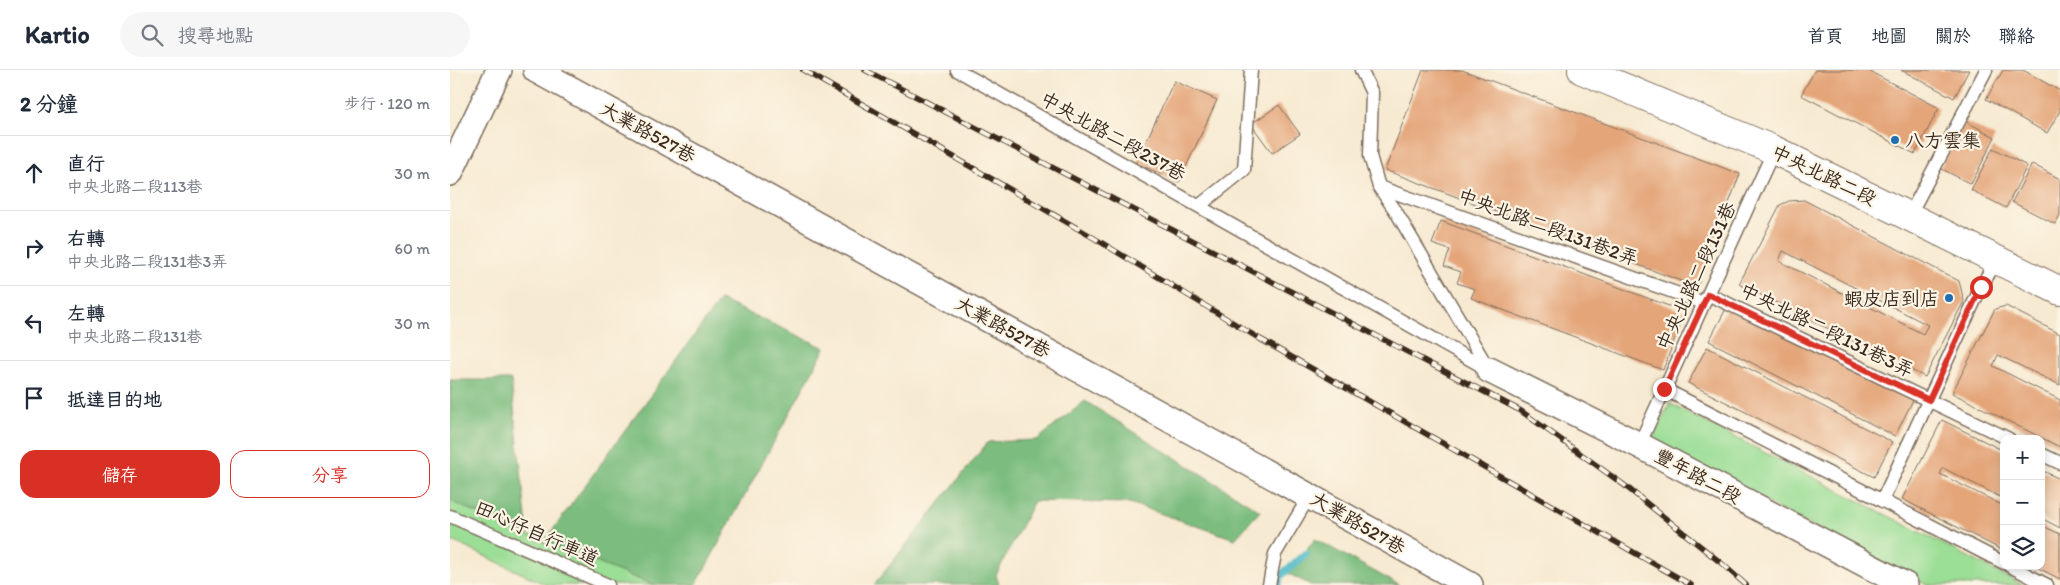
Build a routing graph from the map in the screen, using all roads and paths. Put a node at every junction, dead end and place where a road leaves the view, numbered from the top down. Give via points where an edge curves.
1 (499, 70) edge
2 (536, 70) edge
3 (957, 70) edge
4 (1251, 70) edge
5 (1361, 70) edge
6 (1582, 70) edge
7 (1986, 70) edge
8 (1774, 150) junction
9 (450, 173) edge
10 (1379, 187) junction
11 (1199, 206) junction
12 (1909, 216) junction
13 (1997, 259) junction
14 (2060, 291) edge
15 (1706, 299) junction
16 (1489, 370) junction
17 (1664, 389) junction
18 (1929, 400) junction
19 (2001, 435) edge
20 (1639, 445) junction
21 (2045, 456) edge
22 (2060, 463) edge
23 (1310, 495) junction
24 (1882, 501) junction
25 (450, 516) edge
26 (2000, 561) edge
27 (2018, 570) edge
28 (608, 585) edge
29 (1269, 585) edge
30 (1470, 585) edge
31 (1905, 585) edge
32 (2047, 585) edge

1 - 9 street
2 - 23 street, 大業路527巷
3 - 11 lane, 中央北路二段237巷
4 - 11 lane via 1244,170
5 - 10 lane via 1372,93 1370,156
6 - 8 street, 中央北路二段
7 - 12 lane
8 - 12 street, 中央北路二段
8 - 15 lane, 中央北路二段131巷
10 - 15 lane, 中央北路二段131巷2弄
10 - 16 lane
11 - 16 lane, 中央北路二段237巷
12 - 13 street, 中央北路二段
13 - 14 street, 中央北路二段
13 - 18 lane
15 - 17 lane, 中央北路二段131巷
15 - 18 lane, 中央北路二段131巷3弄
16 - 20 street, 豐年路二段
17 - 20 lane, 中央北路二段131巷
17 - 24 lane
18 - 19 lane, 中央北路二段131巷3弄
18 - 24 lane
20 - 31 street, 豐年路二段
21 - 22 lane
23 - 29 lane via 1275,554
23 - 30 street, 大業路527巷
24 - 26 lane
25 - 28 lane, 田心仔自行車道
27 - 32 lane

